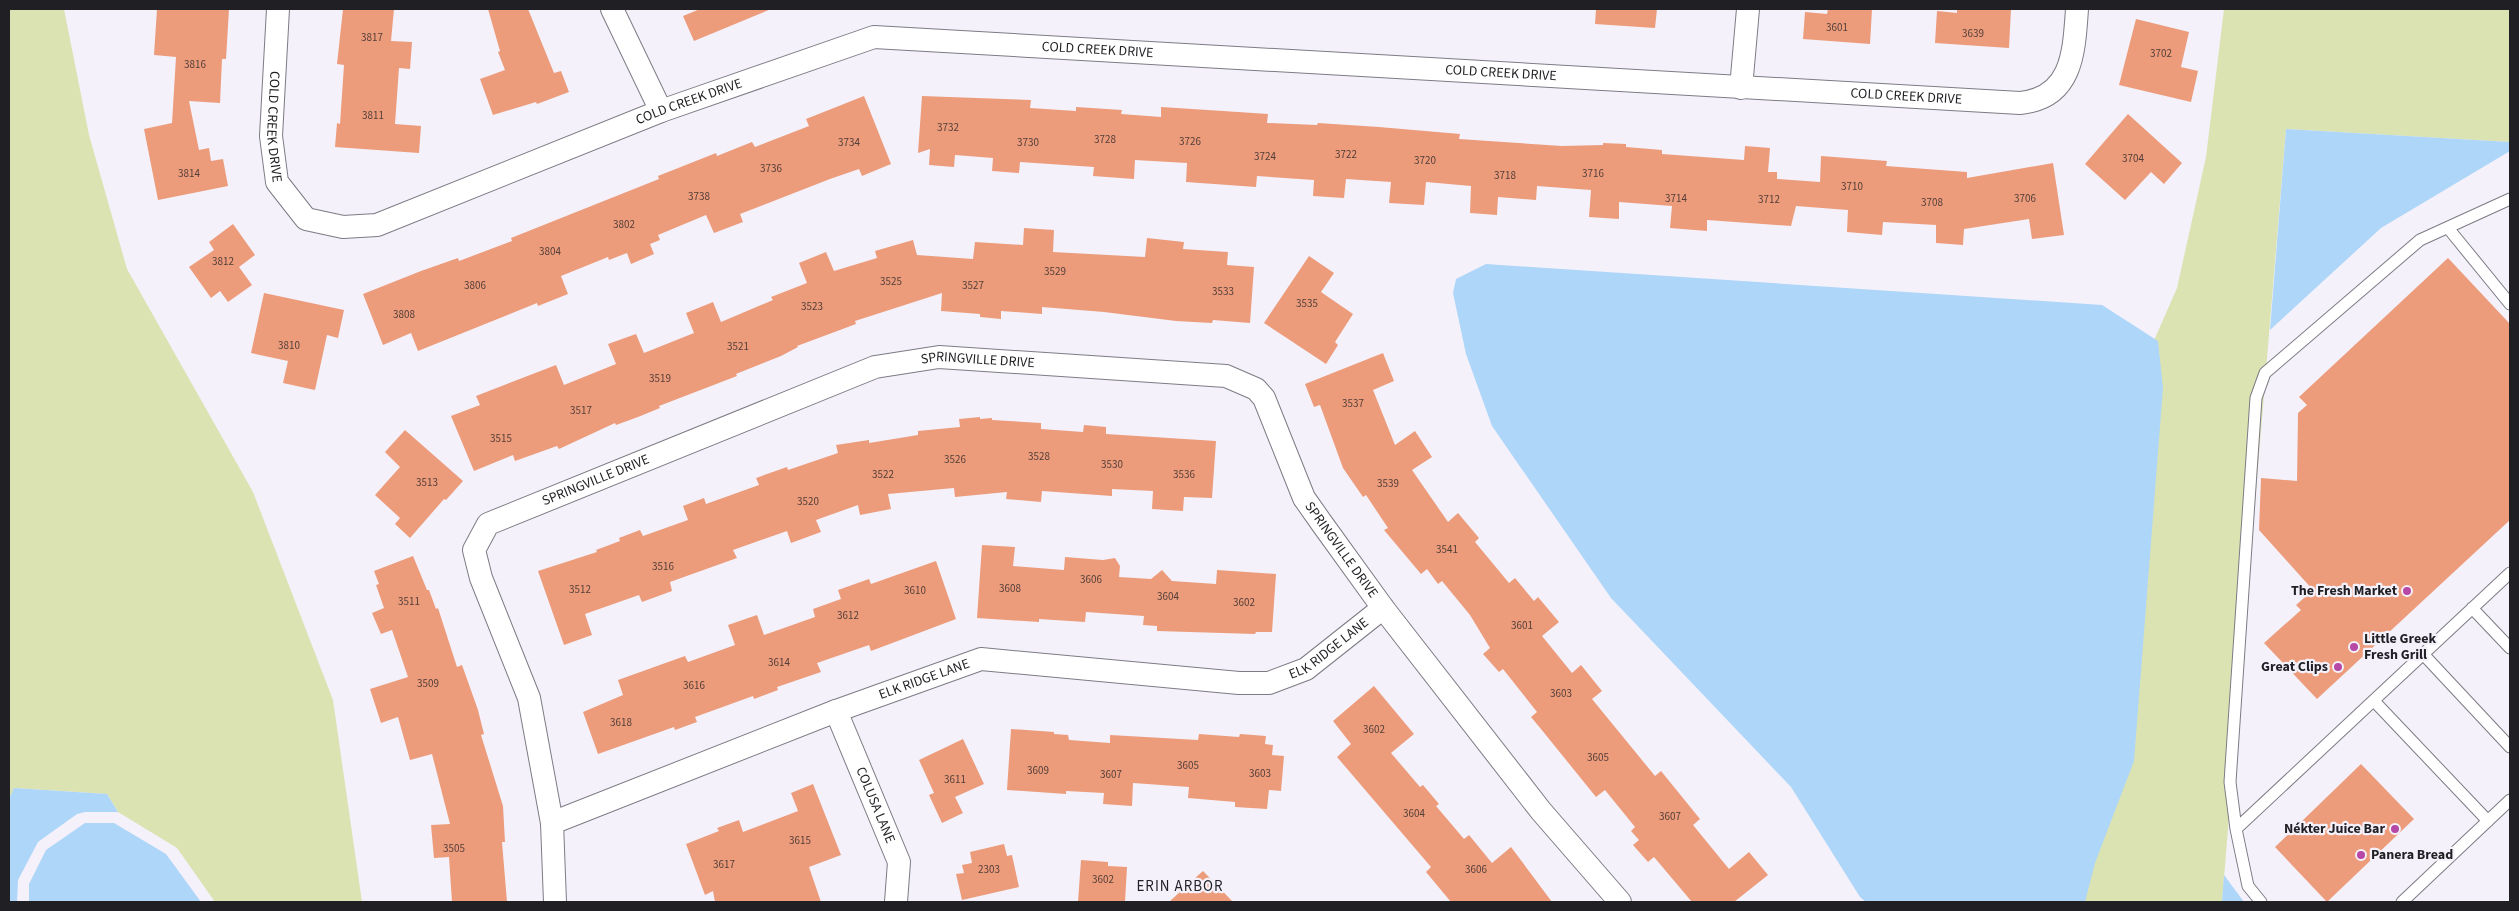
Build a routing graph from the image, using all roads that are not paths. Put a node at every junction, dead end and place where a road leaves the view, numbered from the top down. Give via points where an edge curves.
1 (278, 9) edge
2 (612, 9) edge
3 (1748, 9) edge
4 (2077, 9) edge
5 (1741, 88) junction
6 (661, 111) junction
7 (2510, 199) edge
8 (2448, 228) junction
9 (2510, 304) edge
10 (2510, 573) edge
11 (1383, 608) junction
12 (2472, 608) junction
13 (2510, 648) edge
14 (2423, 654) junction
15 (2374, 701) junction
16 (836, 711) junction
17 (2510, 747) edge
18 (2510, 800) edge
19 (2488, 821) junction
20 (552, 823) junction
21 (2236, 829) junction
22 (555, 902) edge
23 (896, 902) edge
24 (1620, 902) edge
25 (2261, 902) edge
26 (2402, 902) edge

1 - 6 street, COLD CREEK DRIVE via 270,136 277,182 306,219 343,227 376,225
2 - 6 street
3 - 5 street
4 - 5 street, COLD CREEK DRIVE via 2071,61 2064,76 2055,89 2034,101
5 - 6 street, COLD CREEK DRIVE via 874,37
7 - 8 lane
8 - 9 lane
8 - 21 lane via 2420,240 2265,373 2256,398 2230,782
10 - 12 lane
11 - 16 street, ELK RIDGE LANE via 1306,669 1269,682 1239,683 981,659
11 - 20 street, SPRINGVILLE DRIVE via 1304,498 1264,398 1244,382 1226,376 939,357 875,367 488,524 474,550 481,578 529,698
11 - 24 street, SPRINGVILLE DRIVE via 1540,811
12 - 13 lane
12 - 14 lane
14 - 15 lane
14 - 17 lane
15 - 19 lane
15 - 21 lane
16 - 20 street, ELK RIDGE LANE
16 - 23 street, COLUSA LANE via 899,862
18 - 19 lane
19 - 26 lane
20 - 22 street, SPRINGVILLE DRIVE
21 - 25 lane via 2248,886

